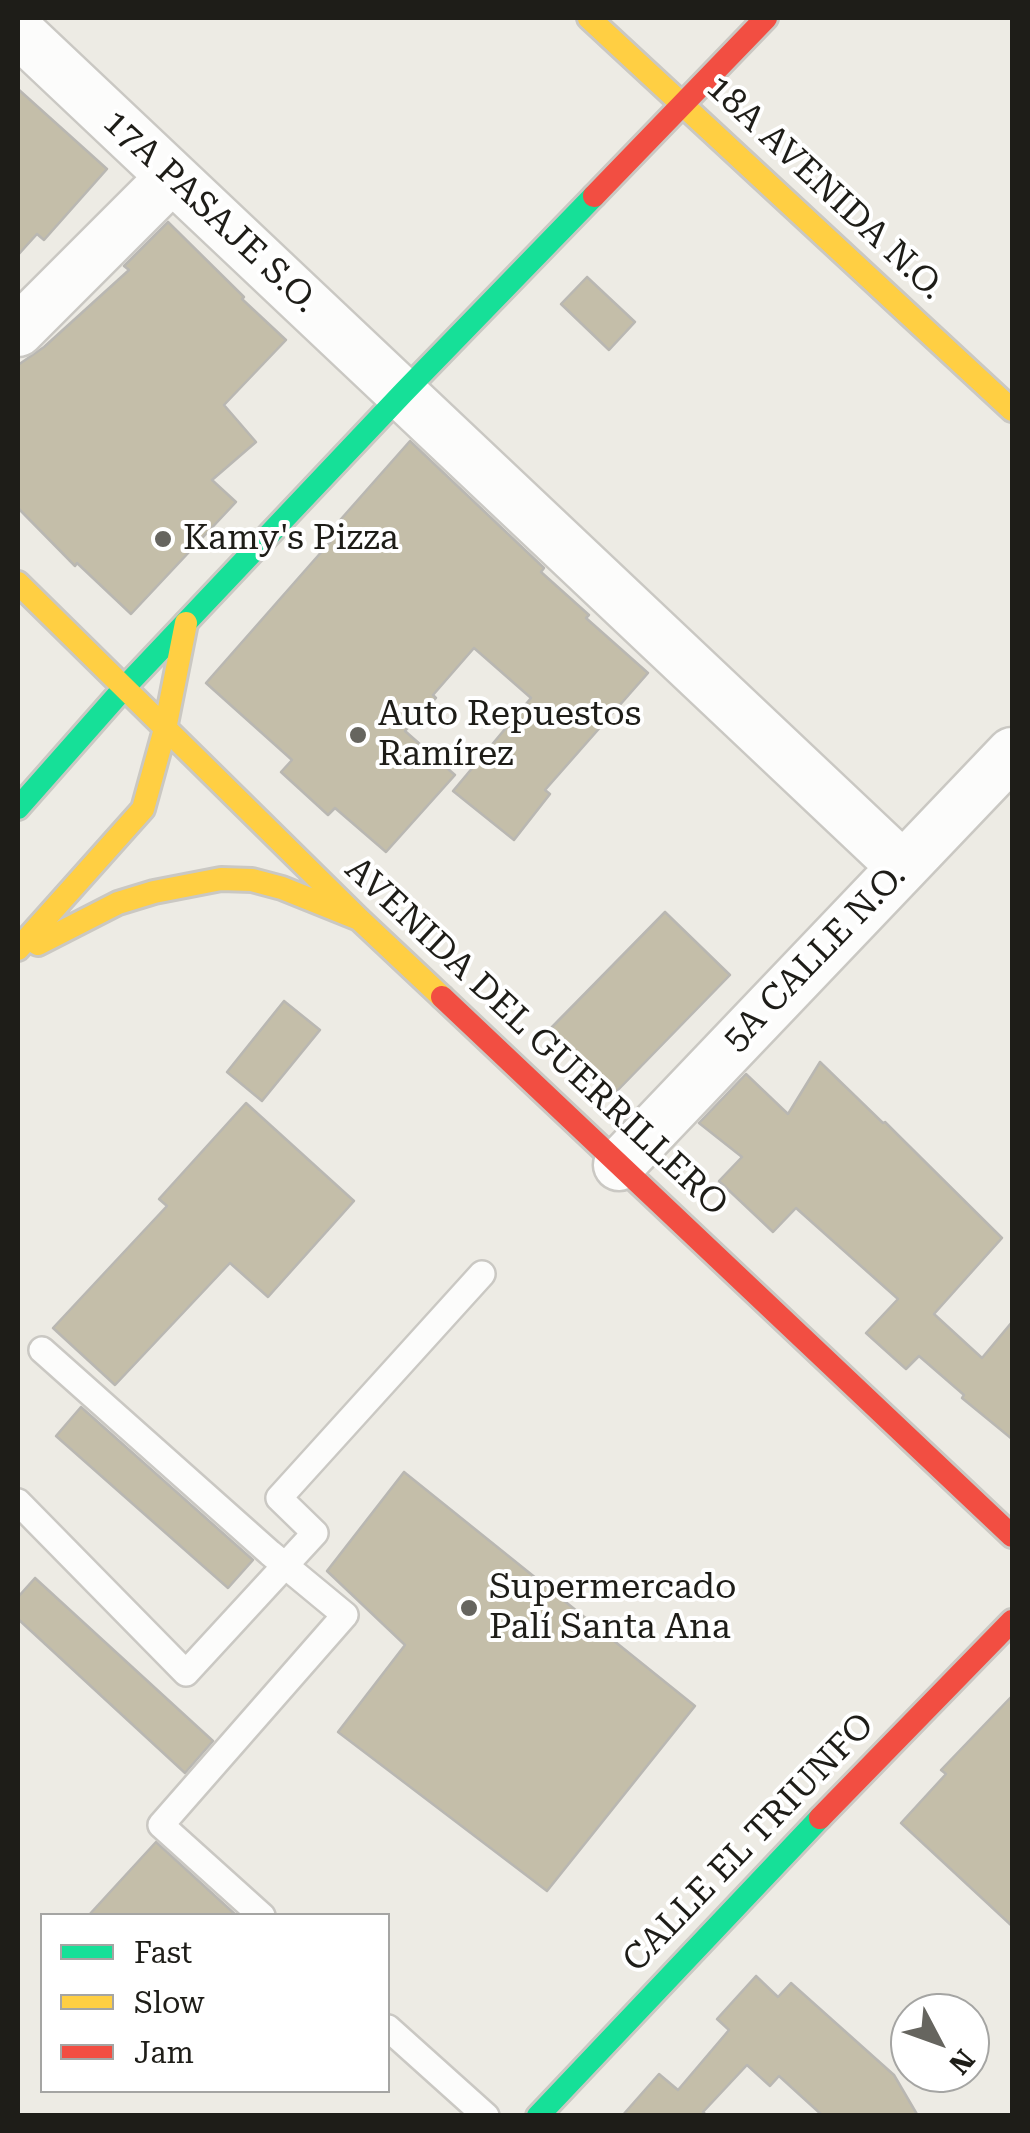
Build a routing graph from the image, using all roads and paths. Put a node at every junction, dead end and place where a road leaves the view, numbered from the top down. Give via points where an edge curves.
1 (590, 18) edge
2 (766, 18) edge
3 (18, 31) edge
4 (684, 104) junction
5 (172, 177) junction
6 (18, 331) edge
7 (403, 393) junction
8 (1012, 410) edge
9 (18, 583) edge
10 (186, 623) junction
11 (124, 688) junction
12 (165, 729) junction
13 (1012, 752) edge
14 (18, 808) edge
15 (902, 866) junction
16 (359, 919) junction
17 (18, 952) edge
18 (620, 1165) junction
19 (482, 1274) dead end
20 (42, 1350) dead end
21 (18, 1502) edge
22 (1012, 1536) edge
23 (284, 1564) junction
24 (1012, 1621) edge
25 (259, 1913) edge
26 (390, 2030) edge
27 (486, 2116) edge
28 (538, 2116) edge

1 - 4 main road, 18A AVENIDA N.O.
2 - 4 main road
3 - 5 street, 17A PASAJE S.O.
4 - 7 main road
4 - 8 main road, 18A AVENIDA N.O.
5 - 6 street
5 - 7 street, 17A PASAJE S.O.
7 - 10 main road
7 - 15 street, 17A PASAJE S.O.
9 - 11 main road, AVENIDA DEL GUERRILLERO
10 - 11 main road
10 - 12 main road
11 - 12 main road, AVENIDA DEL GUERRILLERO
11 - 14 main road
12 - 16 main road, AVENIDA DEL GUERRILLERO
12 - 17 main road via 143,809
13 - 15 street, 5A CALLE N.O.
15 - 18 street, 5A CALLE N.O.
16 - 17 main road via 282,888 221,879 118,903
16 - 18 main road, AVENIDA DEL GUERRILLERO
18 - 22 main road, AVENIDA DEL GUERRILLERO
19 - 23 lane via 279,1498 315,1533
20 - 23 lane
21 - 23 lane via 186,1673
23 - 25 lane via 345,1615 161,1826
24 - 28 main road, CALLE EL TRIUNFO
26 - 27 lane

